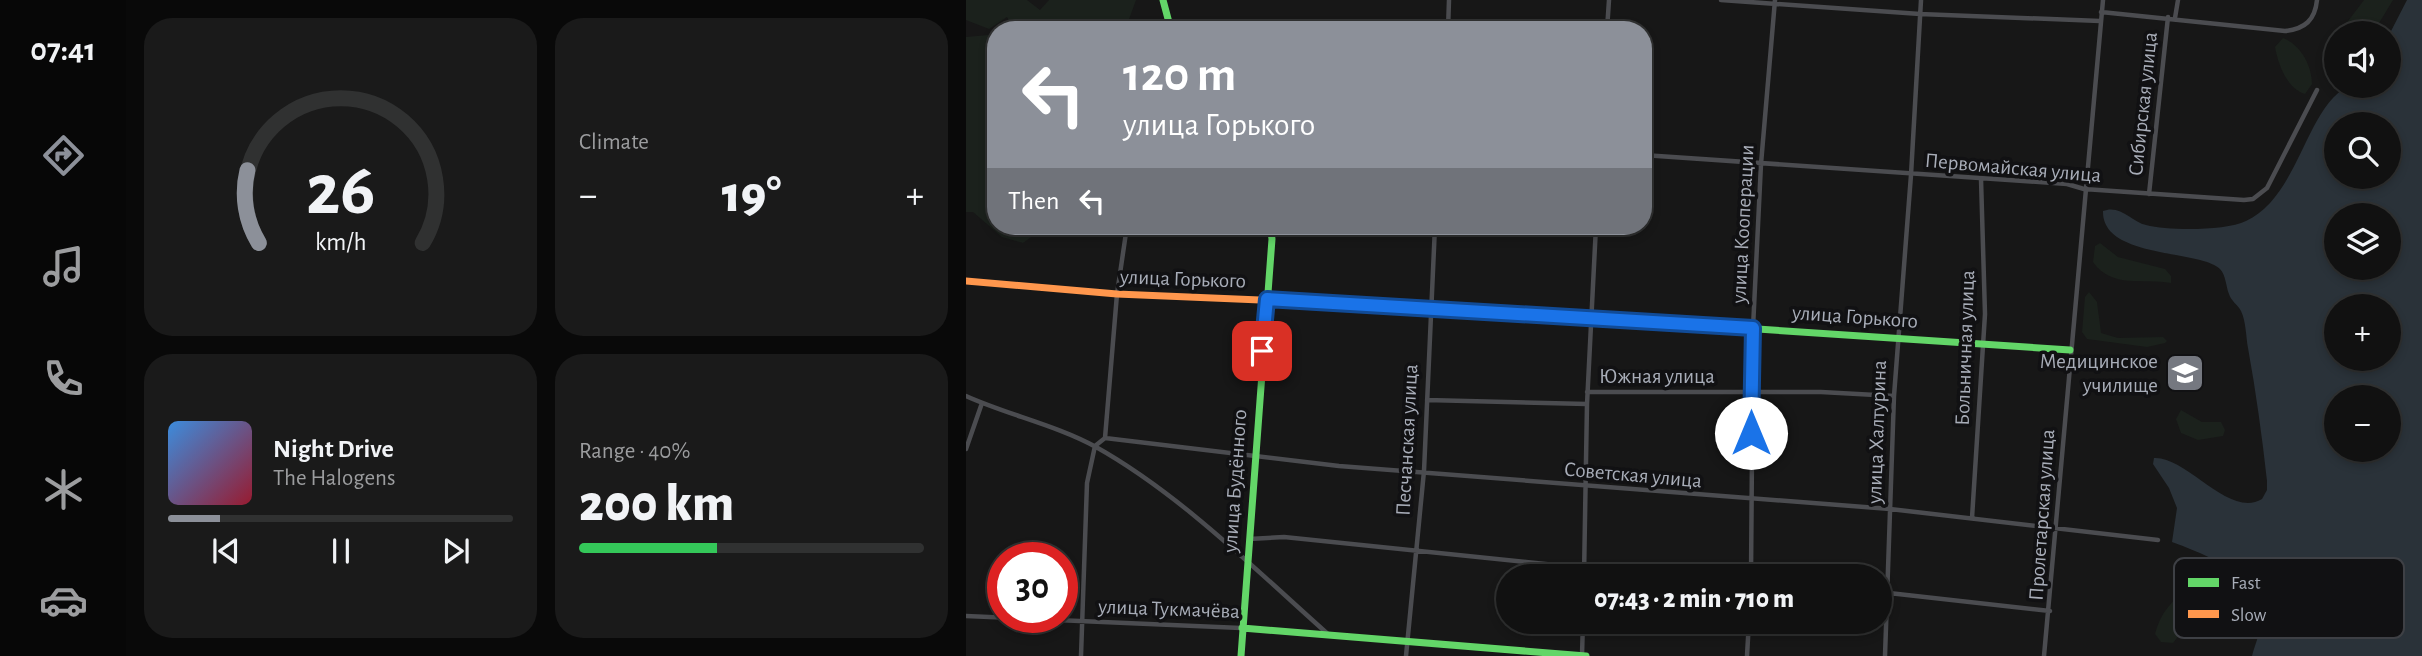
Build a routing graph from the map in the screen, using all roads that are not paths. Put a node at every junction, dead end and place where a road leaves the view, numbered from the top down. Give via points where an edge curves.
1 (1163, 0) edge
2 (1449, 0) edge
3 (1609, 0) edge
4 (1721, 0) edge
5 (1921, 0) edge
6 (2103, 0) edge
7 (2178, 0) edge
8 (2317, 0) edge
9 (1775, 2) edge
10 (2101, 12) junction
11 (1920, 14) junction
12 (2168, 17) junction
13 (2175, 18) junction
14 (1169, 21) edge
15 (1448, 21) edge
16 (1608, 21) edge
17 (2100, 21) junction
18 (2317, 90) dead end
19 (1652, 156) edge
20 (1761, 164) junction
21 (1912, 175) junction
22 (1981, 179) junction
23 (2084, 189) junction
24 (2149, 194) junction
25 (1126, 235) edge
26 (1271, 235) edge
27 (1434, 235) edge
28 (1596, 235) edge
29 (966, 281) edge
30 (1117, 294) junction
31 (1267, 299) junction
32 (1430, 307) junction
33 (1592, 318) junction
34 (1753, 328) junction
35 (1897, 338) junction
36 (1984, 344) junction
37 (2070, 350) junction
38 (1587, 392) junction
39 (1751, 393) junction
40 (966, 396) edge
41 (1894, 397) junction
42 (1427, 400) junction
43 (982, 403) junction
44 (1587, 404) junction
45 (1105, 438) junction
46 (1095, 446) junction
47 (966, 449) edge
48 (1253, 456) junction
49 (1424, 471) junction
50 (1587, 487) junction
51 (1753, 501) junction
52 (1890, 509) junction
53 (1972, 518) junction
54 (2058, 528) junction
55 (1248, 539) junction
56 (2158, 540) dead end
57 (1416, 553) junction
58 (1247, 561) junction
59 (1532, 564) edge
60 (1584, 564) edge
61 (1751, 564) edge
62 (1888, 564) edge
63 (1892, 593) edge
64 (2050, 611) junction
65 (966, 616) edge
66 (1082, 623) junction
67 (1242, 628) junction
68 (1583, 634) edge
69 (1748, 634) edge
70 (1886, 634) edge
71 (1329, 635) junction
72 (1406, 643) junction
73 (1081, 656) edge
74 (1241, 656) edge
75 (1406, 656) edge
76 (1583, 656) edge
77 (1747, 656) edge
78 (1885, 656) edge
79 (2044, 656) edge

1 - 14 street
2 - 15 street
3 - 16 street
4 - 9 street
5 - 11 street, улица Халтурина
6 - 10 street, Пролетарская улица
7 - 13 street, Сибирская улица
8 - 13 street via 2306,25 2285,31
9 - 11 street
9 - 20 street, улица Кооперации
10 - 12 street
10 - 17 street, Пролетарская улица
11 - 17 street
11 - 21 street, улица Халтурина
12 - 13 street
12 - 24 street, Сибирская улица
17 - 23 street, Пролетарская улица
18 - 24 street, Первомайская улица via 2274,176 2259,195 2244,200
19 - 20 street, Первомайская улица
20 - 21 street, Первомайская улица
20 - 34 street, улица Кооперации
21 - 22 street, Первомайская улица
21 - 35 street, улица Халтурина
22 - 23 street, Первомайская улица
22 - 36 street, Больничная улица
23 - 24 street, Первомайская улица
23 - 37 street, Пролетарская улица
25 - 30 street
26 - 31 street, улица Будённого
27 - 32 street, Песчанская улица
28 - 33 street
29 - 30 street, улица Горького
30 - 31 street, улица Горького
30 - 45 street
31 - 32 street, улица Горького
31 - 48 street, улица Будённого
32 - 33 street, улица Горького
32 - 42 street, Песчанская улица
33 - 34 street, улица Горького
33 - 38 street
34 - 35 street, улица Горького
34 - 39 street, улица Кооперации
35 - 36 street, улица Горького
35 - 41 street, улица Халтурина
36 - 37 street, улица Горького
36 - 53 street, Больничная улица
37 - 54 street, Пролетарская улица
38 - 39 street, Южная улица
38 - 44 street
39 - 41 street, Южная улица
39 - 51 street, улица Кооперации
40 - 43 street
41 - 52 street, улица Халтурина
42 - 44 street
42 - 49 street, Песчанская улица
43 - 46 street
43 - 47 street
44 - 50 street
45 - 46 street
45 - 48 street, Советская улица
46 - 58 street
46 - 66 street via 1087,483
48 - 49 street, Советская улица
48 - 55 street, улица Будённого
49 - 50 street, Советская улица
49 - 57 street, Песчанская улица
50 - 51 street, Советская улица
50 - 60 street
51 - 52 street, Советская улица
51 - 61 street, улица Кооперации
52 - 53 street, Советская улица
52 - 62 street, улица Халтурина
53 - 54 street, Советская улица
54 - 56 street, Советская улица
54 - 64 street, Пролетарская улица
55 - 57 street via 1283,537
55 - 58 street, улица Будённого
57 - 59 street
57 - 72 street, Песчанская улица
58 - 67 street, улица Будённого
58 - 71 street
63 - 64 street
64 - 79 street, Пролетарская улица
65 - 66 street, улица Тукмачёва
66 - 67 street, улица Тукмачёва
66 - 73 street
67 - 71 street, улица Тукмачёва
67 - 74 street, улица Будённого
68 - 76 street
69 - 77 street
70 - 78 street, улица Халтурина
71 - 72 street, улица Тукмачёва
72 - 75 street, Песчанская улица
72 - 76 street, улица Тукмачёва

